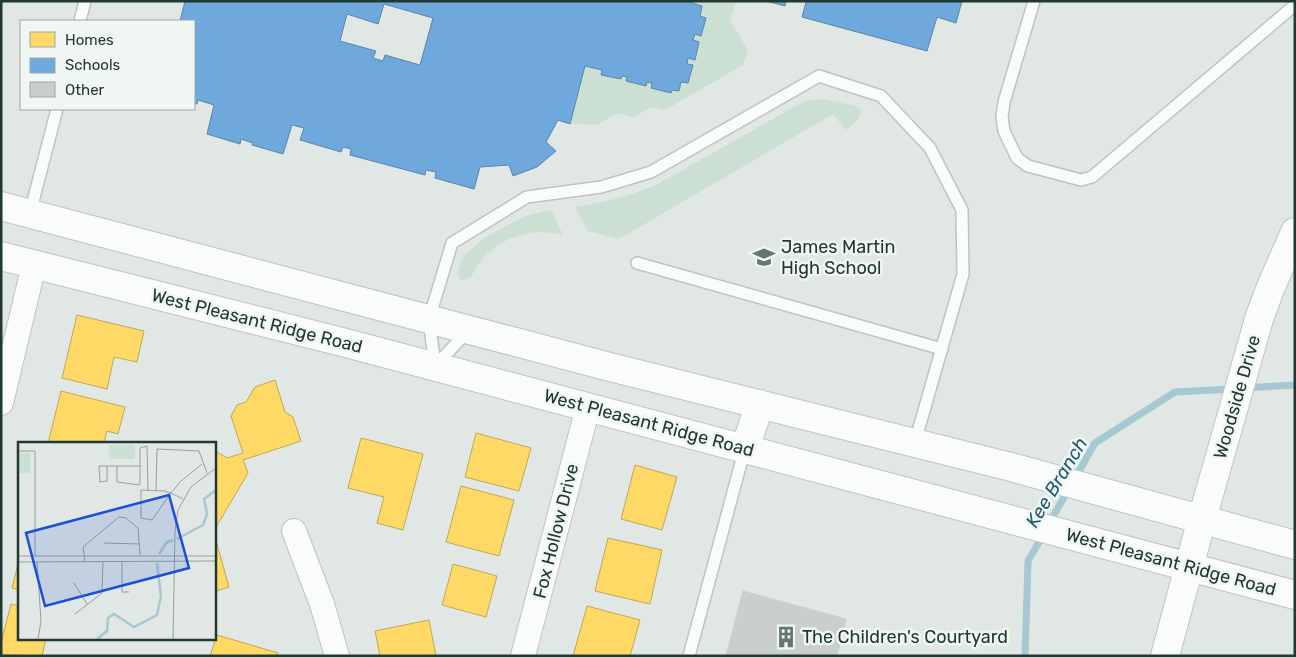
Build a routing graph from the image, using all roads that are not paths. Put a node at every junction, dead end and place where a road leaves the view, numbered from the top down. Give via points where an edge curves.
1 (85, 1) edge
2 (1034, 1) edge
3 (1295, 4) edge
4 (80, 20) edge
5 (57, 110) edge
6 (1, 206) edge
7 (30, 214) junction
8 (1295, 232) edge
9 (1, 256) edge
10 (637, 262) dead end
11 (34, 265) junction
12 (429, 319) junction
13 (469, 330) junction
14 (942, 349) junction
15 (435, 366) junction
16 (1, 403) edge
17 (760, 404) junction
18 (588, 407) junction
19 (915, 442) junction
20 (745, 448) junction
21 (1202, 518) junction
22 (294, 530) dead end
23 (1295, 545) edge
24 (1189, 566) junction
25 (1295, 595) edge
26 (337, 656) edge
27 (523, 656) edge
28 (690, 656) edge
29 (1165, 656) edge

1 - 4 lane
2 - 3 lane via 1004,102 1004,131 1017,158 1028,166 1081,180 1092,177
5 - 7 lane
6 - 7 main road
7 - 12 main road
8 - 21 main road, Woodside Drive via 1259,319
9 - 11 main road, West Pleasant Ridge Road
10 - 14 lane
11 - 15 main road, West Pleasant Ridge Road
11 - 16 street
12 - 13 main road
12 - 14 lane via 452,243 527,197 601,187 651,172 820,76 881,96 930,148 962,210 963,274
12 - 15 lane
13 - 15 lane
13 - 17 main road
14 - 19 lane
15 - 18 main road, West Pleasant Ridge Road
17 - 19 main road
17 - 20 main road
18 - 20 main road, West Pleasant Ridge Road
18 - 27 street, Fox Hollow Drive
19 - 21 main road
20 - 24 main road, West Pleasant Ridge Road
20 - 28 lane
21 - 23 main road
21 - 24 main road, Woodside Drive
22 - 26 street via 322,604
24 - 25 main road, West Pleasant Ridge Road
24 - 29 main road, Woodside Drive

